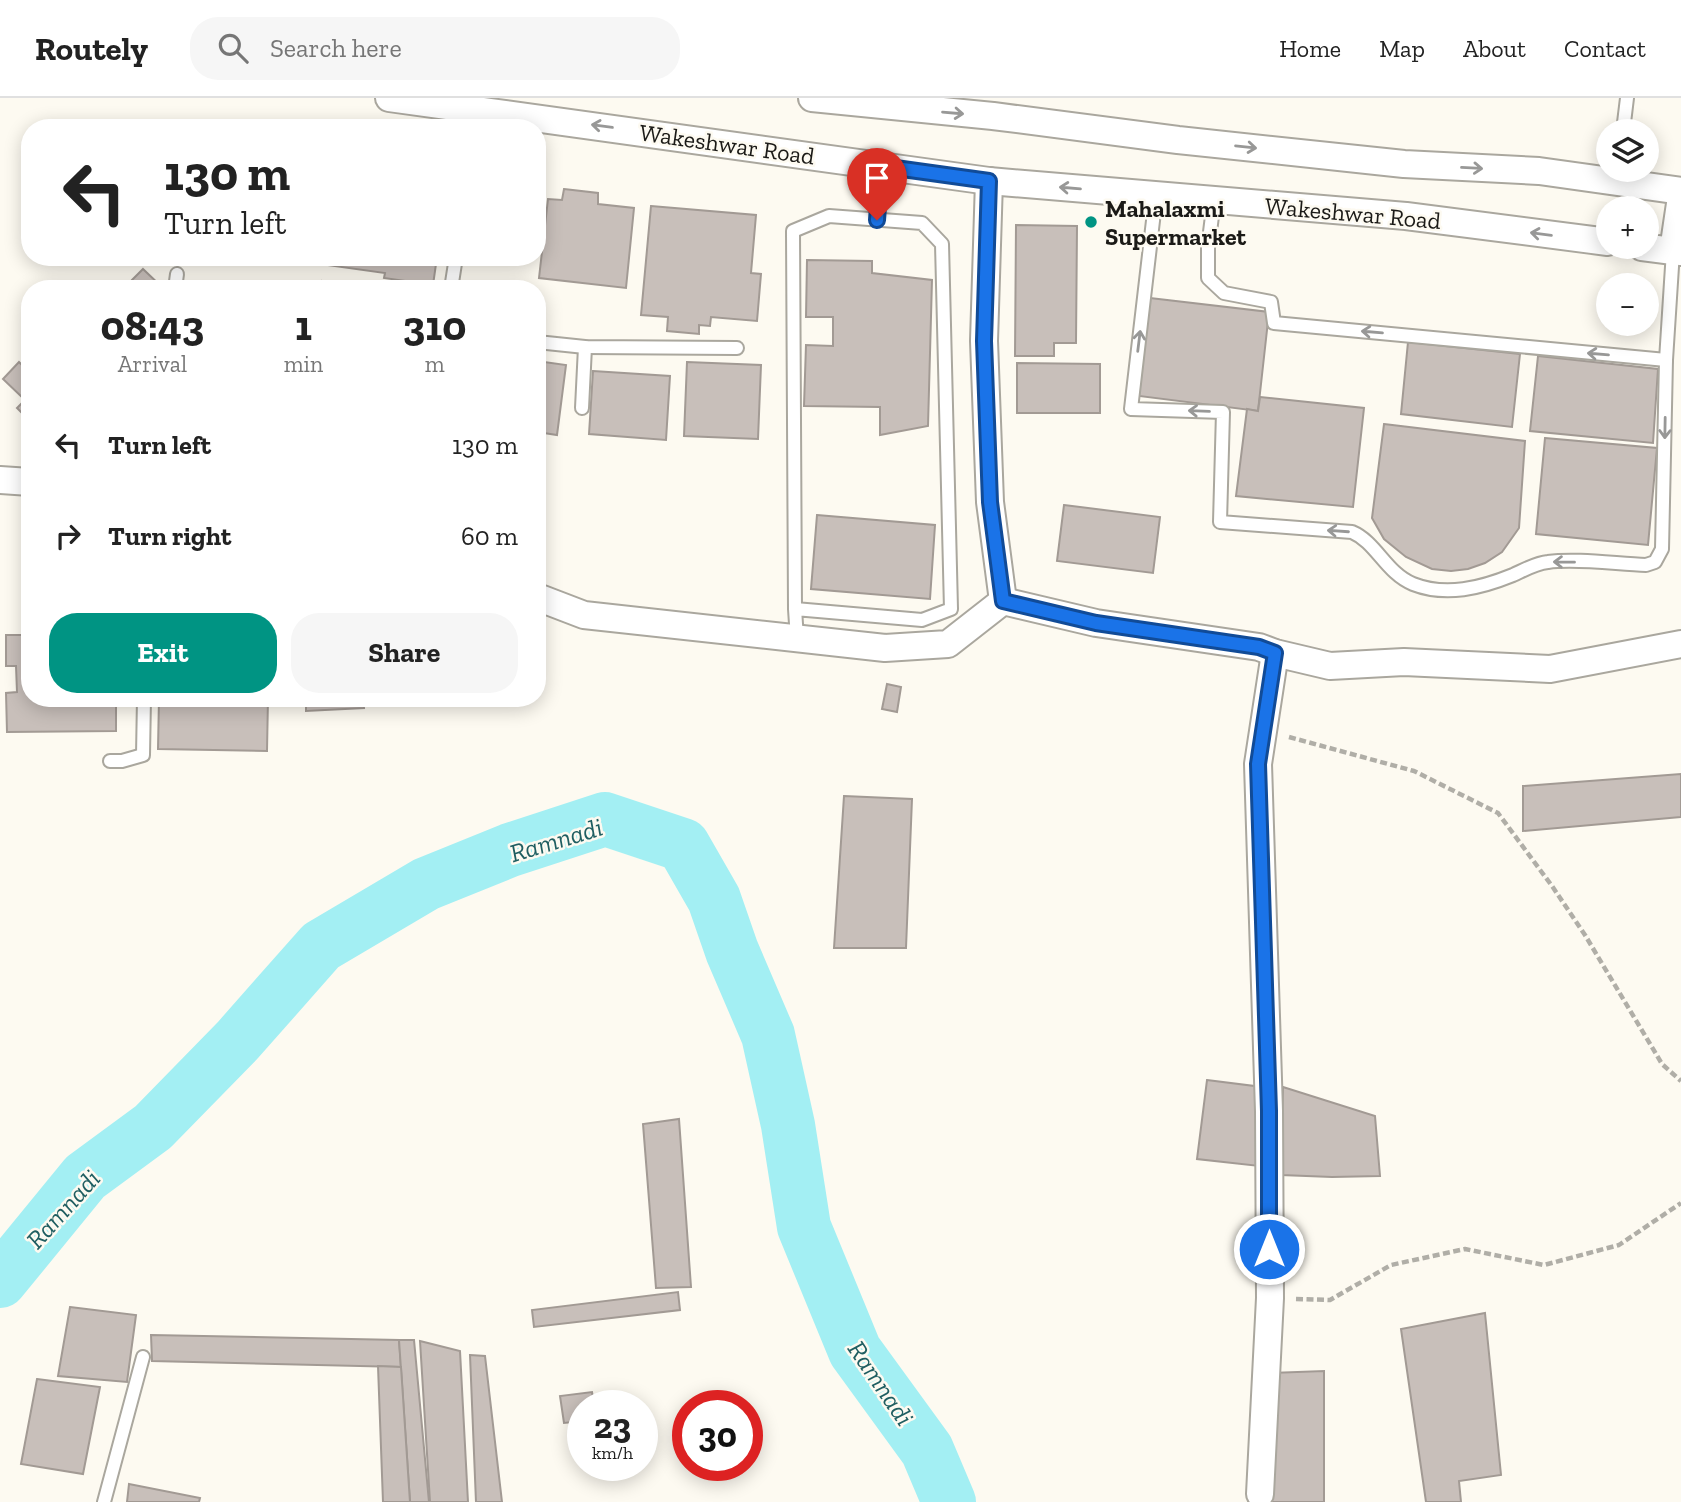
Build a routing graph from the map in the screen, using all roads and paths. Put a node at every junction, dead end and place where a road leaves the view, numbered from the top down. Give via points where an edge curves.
1 (389, 98) edge
2 (812, 98) edge
3 (1627, 98) edge
4 (899, 103) edge
5 (476, 118) edge
6 (1624, 119) edge
7 (546, 126) edge
8 (881, 166) junction
9 (1596, 174) edge
10 (989, 181) junction
11 (1646, 182) edge
12 (1681, 191) edge
13 (1156, 195) junction
14 (1681, 197) edge
15 (1214, 200) junction
16 (877, 220) junction
17 (1596, 240) edge
18 (1659, 249) edge
19 (1677, 251) edge
20 (177, 274) dead end
21 (176, 280) edge
22 (546, 343) edge
23 (585, 346) junction
24 (737, 348) dead end
25 (1666, 360) junction
26 (582, 408) dead end
27 (0, 480) edge
28 (21, 481) edge
29 (546, 600) edge
30 (1003, 601) junction
31 (795, 609) junction
32 (797, 639) junction
33 (1681, 644) edge
34 (1275, 653) junction
35 (145, 707) edge
36 (1263, 730) junction
37 (110, 761) dead end
38 (1681, 1081) edge
39 (1681, 1203) edge
40 (1270, 1298) junction
41 (143, 1357) dead end
42 (1260, 1494) dead end
43 (104, 1502) edge

1 - 5 street, Wakeshwar Road
2 - 4 street
3 - 6 lane
4 -> 9 street via 1178,140 1391,162
8 -> 7 street, Wakeshwar Road
8 - 10 street, Wakeshwar Road
8 - 16 lane
13 -> 10 street, Wakeshwar Road
10 - 30 street via 984,341 990,502
11 - 12 street
13 - 15 street, Wakeshwar Road
25 -> 13 lane via 1662,550 1655,562 1548,562 1479,587 1450,591 1410,583 1392,570 1363,536 1352,532 1220,522 1223,412 1131,409
14 - 19 street
17 -> 15 street, Wakeshwar Road via 1406,216
25 -> 15 lane via 1274,323 1272,302 1224,293 1208,278
16 - 31 lane via 828,216 793,231
16 - 31 lane via 922,223 942,244 951,610 922,620
18 - 19 street
19 - 25 lane
20 - 21 lane
22 - 23 lane
23 - 24 lane
23 - 26 lane
27 - 28 street
29 - 32 street via 584,615
30 - 32 street via 948,644 885,648
30 - 34 street via 1096,623
31 - 32 lane
33 - 34 street via 1550,669 1404,662 1330,666
34 - 36 street
35 - 37 lane via 143,755
36 - 38 path via 1415,771 1498,813 1585,935 1662,1064
36 - 40 street via 1258,764
39 - 40 path via 1619,1245 1544,1265 1465,1249 1391,1265 1330,1300
40 - 42 street
41 - 43 lane

